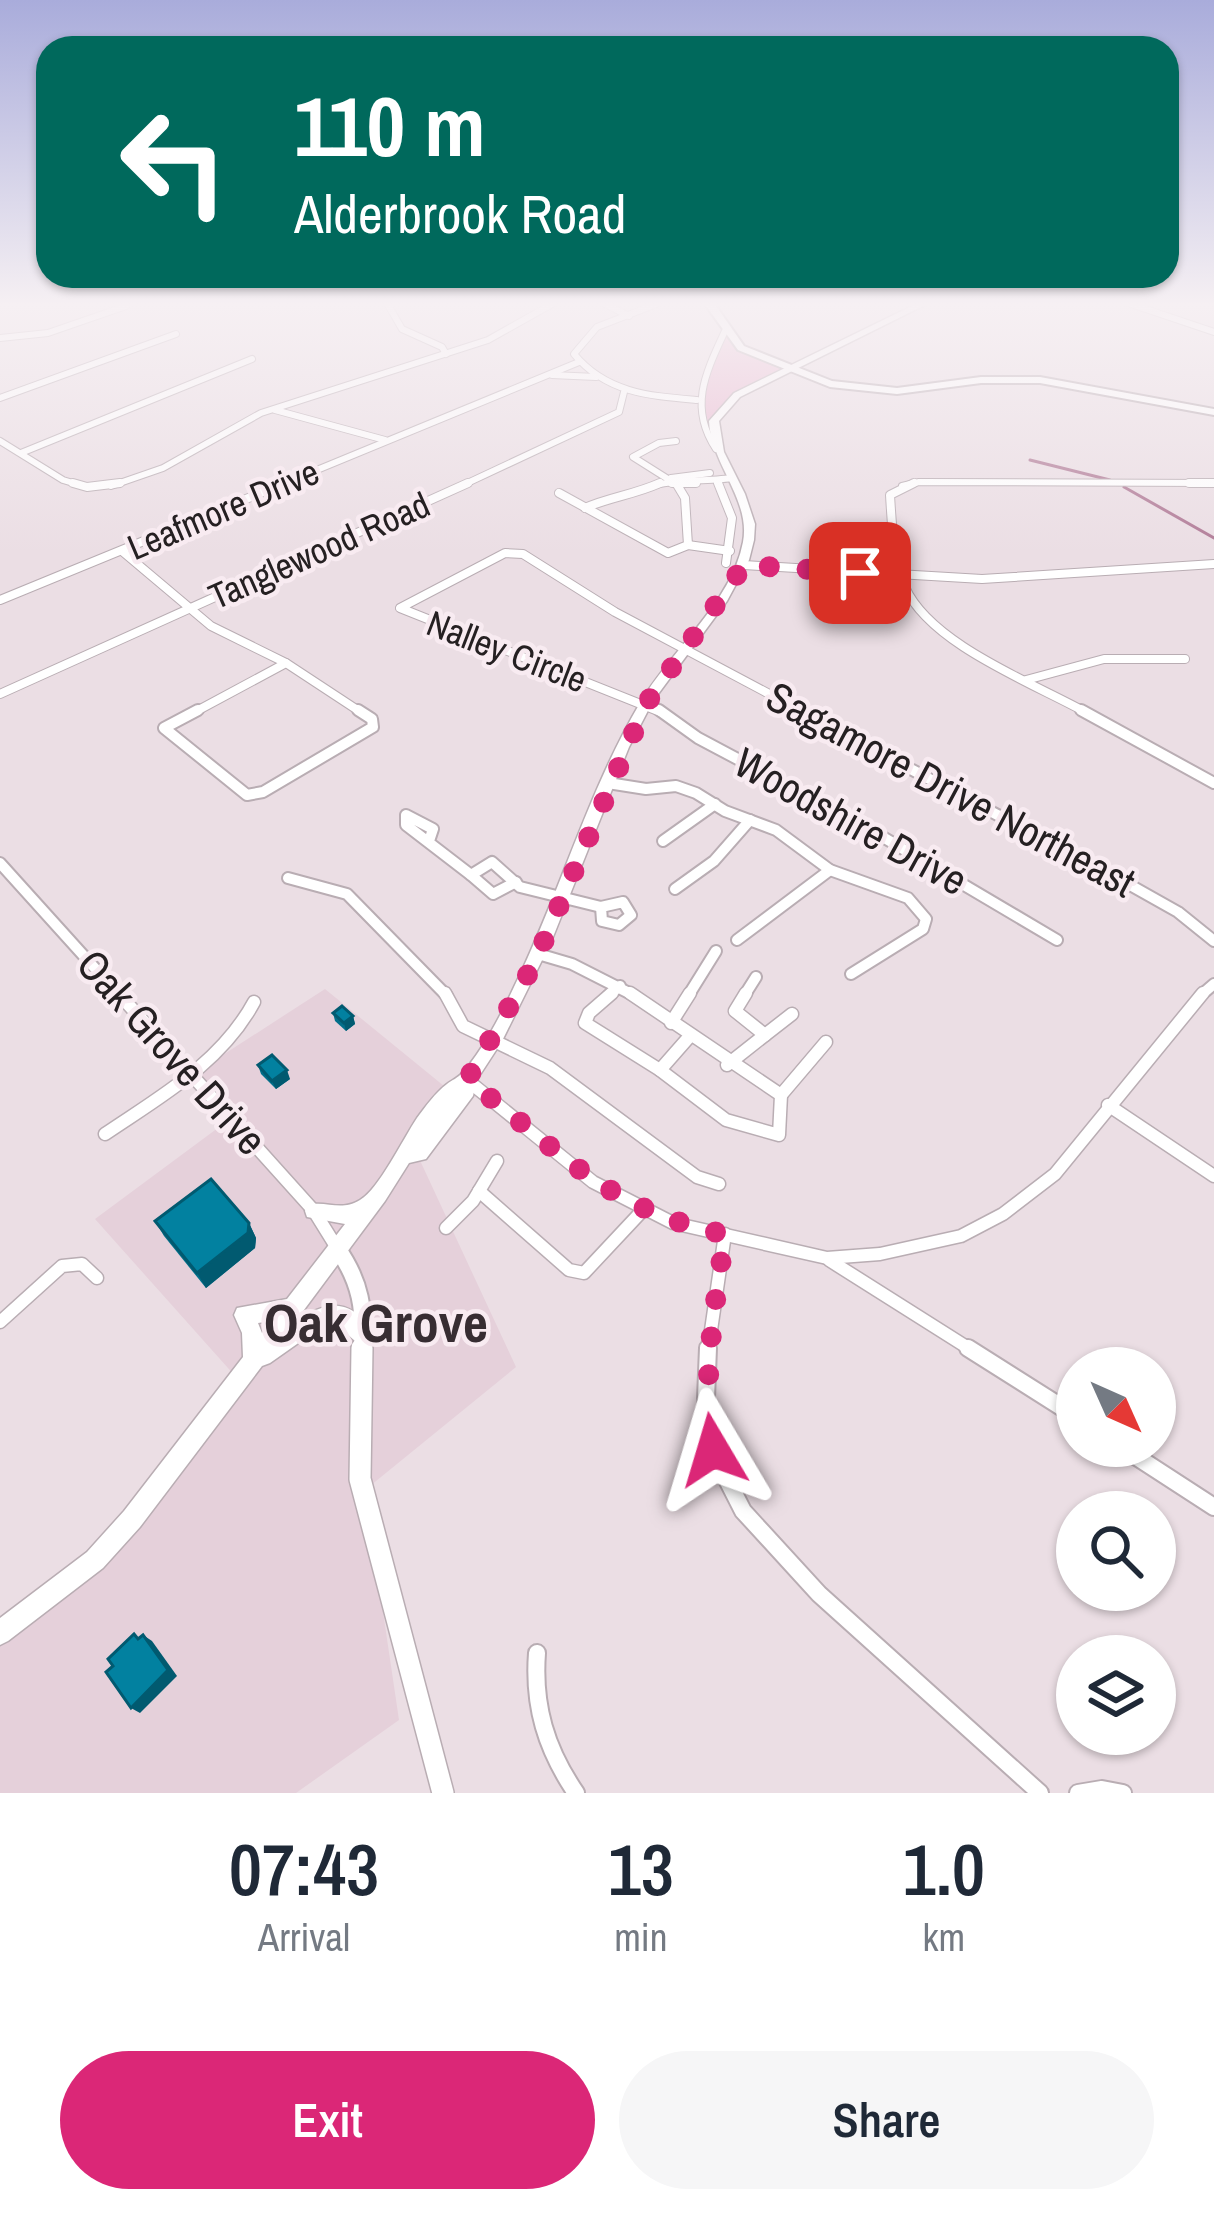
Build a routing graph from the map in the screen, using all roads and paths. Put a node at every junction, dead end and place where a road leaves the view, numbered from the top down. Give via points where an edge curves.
1 (31, 387) edge
2 (184, 387) edge
3 (344, 387) edge
4 (519, 387) edge
5 (614, 387) edge
6 (702, 387) edge
7 (758, 387) edge
8 (853, 387) edge
9 (914, 387) edge
10 (1080, 387) edge
11 (624, 392) junction
12 (0, 398) edge
13 (697, 400) junction
14 (272, 410) junction
15 (1214, 412) edge
16 (0, 441) edge
17 (387, 441) junction
18 (676, 441) dead end
19 (716, 449) junction
20 (21, 453) junction
21 (715, 479) junction
22 (675, 481) junction
23 (734, 481) junction
24 (1214, 484) edge
25 (559, 493) dead end
26 (585, 508) junction
27 (688, 545) junction
28 (122, 551) junction
29 (730, 551) junction
30 (726, 563) dead end
31 (1214, 564) edge
32 (744, 565) junction
33 (901, 576) junction
34 (0, 600) edge
35 (191, 607) junction
36 (682, 647) junction
37 (1185, 659) dead end
38 (286, 663) junction
39 (1026, 680) junction
40 (0, 694) edge
41 (646, 704) junction
42 (1214, 783) edge
43 (608, 784) junction
44 (715, 804) junction
45 (750, 820) junction
46 (429, 841) dead end
47 (663, 841) dead end
48 (0, 862) edge
49 (830, 870) junction
50 (471, 875) junction
51 (288, 878) dead end
52 (516, 882) junction
53 (675, 889) dead end
54 (561, 898) junction
55 (608, 904) dead end
56 (737, 940) dead end
57 (1058, 940) dead end
58 (1214, 941) edge
59 (716, 951) dead end
60 (538, 954) junction
61 (851, 974) dead end
62 (756, 977) dead end
63 (1214, 984) edge
64 (620, 986) junction
65 (254, 1002) dead end
66 (792, 1014) dead end
67 (671, 1023) junction
68 (765, 1035) junction
69 (689, 1036) junction
70 (493, 1042) junction
71 (826, 1042) dead end
72 (727, 1065) junction
73 (660, 1070) junction
74 (190, 1073) junction
75 (467, 1080) junction
76 (781, 1095) junction
77 (1108, 1105) junction
78 (105, 1134) dead end
79 (497, 1161) dead end
80 (1214, 1176) edge
81 (719, 1184) dead end
82 (479, 1191) junction
83 (372, 1204) junction
84 (643, 1210) junction
85 (314, 1211) junction
86 (446, 1228) dead end
87 (725, 1234) junction
88 (337, 1248) junction
89 (826, 1258) junction
90 (97, 1278) dead end
91 (291, 1308) junction
92 (0, 1322) edge
93 (365, 1336) junction
94 (247, 1367) junction
95 (1056, 1404) edge
96 (1152, 1467) edge
97 (1214, 1508) edge
98 (0, 1634) edge
99 (537, 1653) dead end
100 (443, 1793) edge
101 (576, 1793) edge
102 (1040, 1793) edge
103 (1078, 1793) edge
104 (1123, 1793) edge

1 - 12 street
2 - 20 street
3 - 14 street
4 - 17 street, Leafmore Drive
5 - 11 street
6 - 13 street
7 - 19 main road via 714,421
8 - 9 main road
10 - 15 main road
11 - 13 street
11 - 35 street, Tanglewood Road via 619,412 598,424
13 - 19 street via 702,432
14 - 17 street
14 - 20 street via 163,468 111,485 63,480
16 - 20 street
17 - 28 street, Leafmore Drive
18 - 22 street via 633,457
19 - 23 main road
21 - 22 street
21 - 22 street
21 - 23 street
21 - 29 street via 732,518
22 - 26 street
22 - 27 street via 692,515
23 - 32 main road via 751,535
24 - 33 street via 903,485 890,495
25 - 26 street
26 - 27 street via 668,553
27 - 29 street
28 - 34 street, Leafmore Drive
28 - 35 street
29 - 30 street
31 - 33 street via 982,579
32 - 33 street
32 - 36 main road
33 - 39 street via 914,610 939,631
35 - 38 street via 211,626
35 - 40 street, Tanglewood Road
36 - 41 main road
36 - 41 street, Nalley Circle via 515,552 400,608
36 - 58 street, Sagamore Drive Northeast via 1130,884
37 - 39 street via 1102,656
38 - 38 street via 360,709 373,727 249,794 164,728
39 - 42 street
41 - 43 main road
41 - 57 street, Woodshire Drive
43 - 44 street via 676,786
43 - 54 main road
44 - 45 street
44 - 47 street
45 - 49 street
45 - 53 street
46 - 50 street
48 - 74 street, Oak Grove Drive
49 - 56 street
49 - 61 street via 908,898 926,919 908,942
50 - 52 street via 493,894
50 - 52 street via 492,862
51 - 70 street via 346,894 441,986 463,1026
52 - 54 street
54 - 55 street
54 - 60 main road
59 - 67 street
60 - 64 street via 570,960
60 - 70 main road
62 - 68 street via 735,1011
63 - 77 street
64 - 67 street
64 - 73 street via 585,1023
65 - 74 street via 244,1026
66 - 68 street
67 - 69 street
68 - 72 street
69 - 72 street
69 - 73 street
70 - 75 main road
70 - 81 street via 550,1068 697,1177
71 - 76 street
72 - 76 street
73 - 76 street via 726,1120 779,1135
74 - 78 street
74 - 85 street, Oak Grove Drive
75 - 83 main road via 436,1110
75 - 84 street via 593,1182
77 - 80 street
77 - 89 street via 1054,1174 1003,1214 961,1236
79 - 82 street
82 - 84 street via 569,1270 584,1274
82 - 86 street
83 - 85 main road via 346,1216
83 - 88 main road
84 - 87 street
85 - 88 street, Oak Grove Drive
87 - 89 street
87 - 102 street via 706,1398 719,1469 782,1556
88 - 91 main road
88 - 93 street via 356,1275
89 - 95 street
90 - 92 street via 82,1264 62,1266
91 - 94 main road
91 - 94 main road via 244,1315 252,1333
93 - 94 main road via 345,1317 321,1315
93 - 100 street via 359,1480
94 - 98 main road via 133,1519
96 - 97 street
99 - 101 street via 542,1730
103 - 104 street

